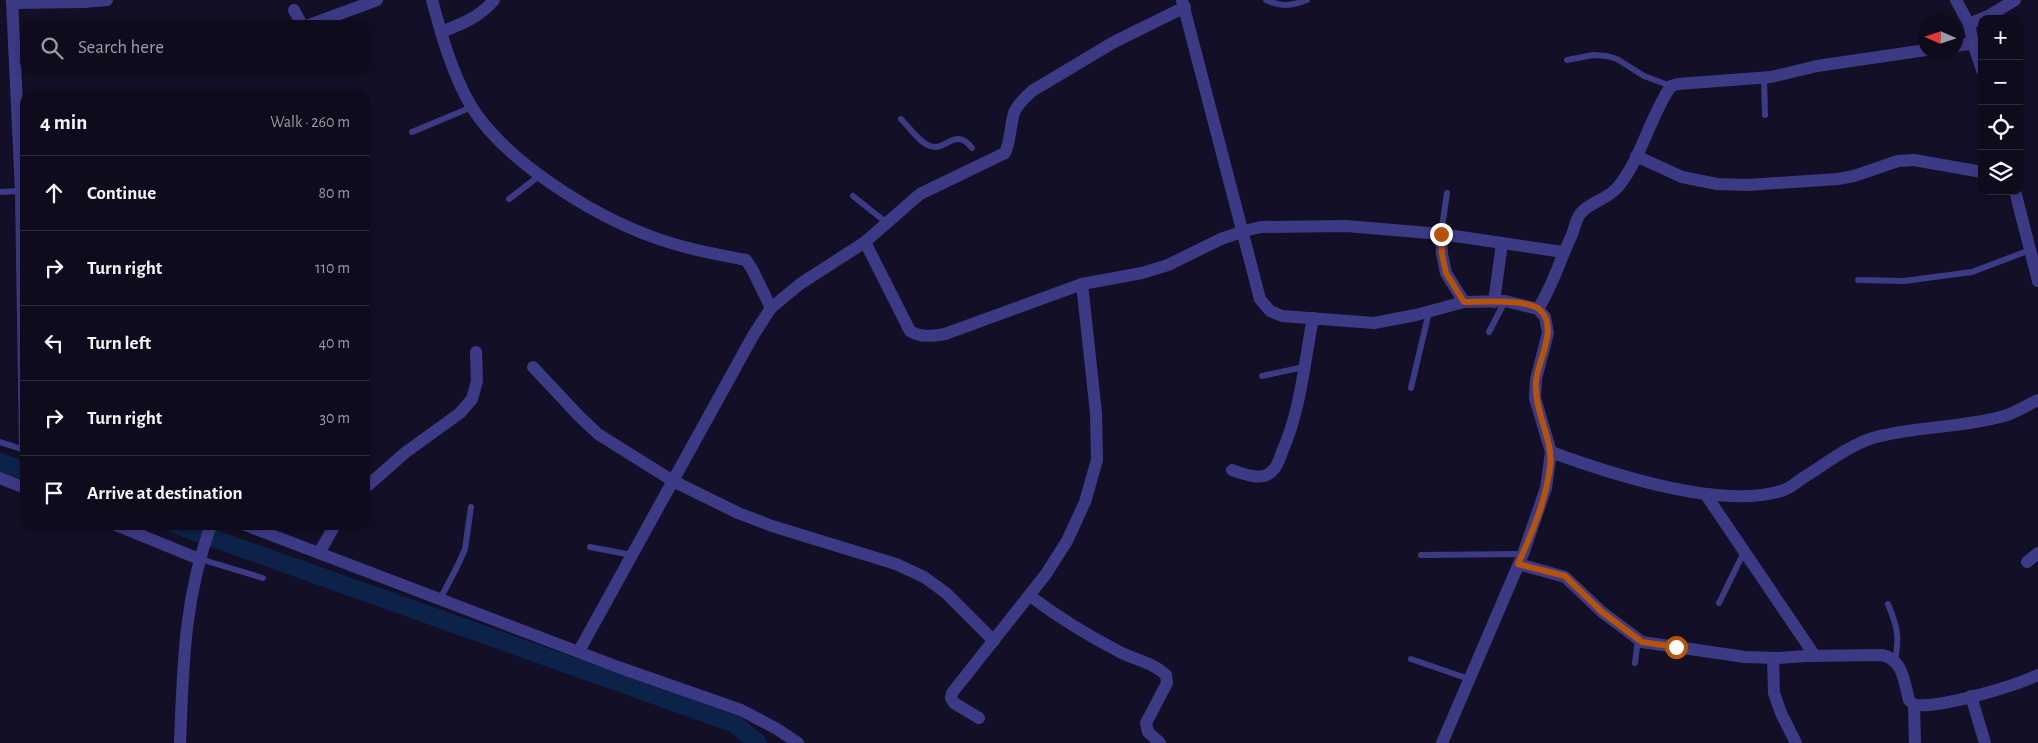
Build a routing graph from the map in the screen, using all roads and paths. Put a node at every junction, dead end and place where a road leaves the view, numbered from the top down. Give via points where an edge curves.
1 (107, 0) edge
2 (378, 0) edge
3 (432, 0) edge
4 (494, 0) edge
5 (1266, 0) edge
6 (1307, 0) edge
7 (1956, 0) edge
8 (2014, 0) edge
9 (12, 2) edge
10 (1184, 4) edge
11 (294, 10) dead end
12 (299, 20) edge
13 (323, 20) edge
14 (1969, 24) junction
15 (441, 32) junction
16 (1973, 43) junction
17 (1963, 45) edge
18 (1918, 51) edge
19 (1567, 60) dead end
20 (1979, 60) edge
21 (1764, 77) junction
22 (1672, 86) junction
23 (472, 107) junction
24 (1765, 115) dead end
25 (901, 119) dead end
26 (412, 132) dead end
27 (972, 148) dead end
28 (1636, 156) junction
29 (20, 170) edge
30 (1978, 171) edge
31 (538, 176) junction
32 (20, 191) edge
33 (0, 192) edge
34 (1447, 193) dead end
35 (2016, 195) edge
36 (853, 196) dead end
37 (509, 199) dead end
38 (888, 224) junction
39 (1244, 231) junction
40 (1441, 234) junction
41 (865, 242) junction
42 (1502, 243) junction
43 (2030, 250) junction
44 (1563, 252) junction
45 (1858, 280) dead end
46 (2038, 280) edge
47 (1082, 284) junction
48 (1499, 301) junction
49 (1464, 302) junction
50 (771, 308) junction
51 (1538, 309) junction
52 (1429, 311) junction
53 (1313, 318) junction
54 (1489, 332) dead end
55 (476, 352) dead end
56 (533, 367) dead end
57 (1304, 367) junction
58 (1262, 376) dead end
59 (1411, 388) dead end
60 (2038, 400) edge
61 (0, 442) edge
62 (20, 448) edge
63 (1551, 452) junction
64 (1232, 470) dead end
65 (0, 478) edge
66 (370, 478) edge
67 (674, 480) junction
68 (20, 486) edge
69 (1706, 495) junction
70 (471, 507) dead end
71 (131, 530) edge
72 (209, 530) edge
73 (258, 530) edge
74 (332, 530) edge
75 (590, 547) dead end
76 (1744, 552) junction
77 (201, 553) junction
78 (319, 553) junction
79 (2038, 553) edge
80 (632, 555) junction
81 (1421, 555) dead end
82 (1521, 559) junction
83 (2027, 562) dead end
84 (263, 578) dead end
85 (1030, 596) junction
86 (440, 598) junction
87 (1719, 603) dead end
88 (1888, 604) dead end
89 (1638, 639) junction
90 (994, 641) junction
91 (579, 651) junction
92 (1815, 656) junction
93 (1412, 658) dead end
94 (1773, 658) junction
95 (1895, 660) junction
96 (1635, 663) dead end
97 (2038, 675) edge
98 (1469, 678) junction
99 (1971, 696) junction
100 (1914, 705) junction
101 (978, 718) dead end
102 (180, 743) edge
103 (798, 743) edge
104 (1160, 743) edge
105 (1442, 743) edge
106 (1796, 743) edge
107 (1915, 743) edge
108 (1985, 743) edge

1 - 9 street
2 - 13 street
3 - 15 street
4 - 15 street via 471,20
5 - 6 lane via 1277,5 1293,5
7 - 14 street
8 - 14 street
9 - 29 street
10 - 38 street via 1032,91 1014,112 1010,142 1005,153 981,160 920,194
10 - 39 street
11 - 12 street
14 - 16 street
15 - 23 street via 450,63
16 - 17 street
16 - 20 street
18 - 21 street
19 - 22 lane via 1607,56 1644,76
21 - 22 street
21 - 24 lane
22 - 28 street
23 - 26 lane
23 - 31 street via 492,132
25 - 27 lane via 932,147 961,139
28 - 30 street via 1682,177 1717,184 1838,179 1898,161 1914,160
28 - 44 street via 1618,187 1580,214
31 - 37 lane
31 - 50 street via 615,221 650,236 692,250 746,260
32 - 33 lane
34 - 40 lane
35 - 43 street
36 - 38 lane
38 - 41 street
39 - 40 street via 1346,226
39 - 47 street via 1168,265
39 - 53 street via 1260,299 1270,311 1282,316
40 - 42 street
40 - 49 street via 1446,273
41 - 47 street via 910,331 920,336 946,334
41 - 50 street via 800,284
42 - 44 street
42 - 48 street
43 - 45 lane via 1972,272 1904,281
43 - 46 street
44 - 51 street via 1551,288
47 - 85 street via 1096,413 1097,460 1085,502 1067,541
48 - 49 street
48 - 51 street
48 - 54 lane
49 - 52 street
50 - 67 street
51 - 63 street via 1545,318 1548,333 1536,379 1535,398
52 - 53 street via 1374,323
52 - 59 lane
53 - 57 street
55 - 66 street via 477,381 472,399 460,413
56 - 67 street via 598,434
57 - 58 lane
57 - 64 street via 1294,421 1274,470 1252,477
60 - 69 street via 2005,416 1866,440 1784,489 1745,497
61 - 62 lane
63 - 69 street via 1589,466
63 - 82 street via 1546,488
65 - 68 street
67 - 80 street
67 - 90 street via 738,513 896,564 924,577 946,593
69 - 76 street
70 - 86 lane via 465,550
71 - 77 street
72 - 77 street
73 - 78 street
74 - 78 street
75 - 80 lane
76 - 87 lane
76 - 92 street
77 - 84 lane
77 - 102 street via 185,636
78 - 86 street
79 - 83 street
80 - 91 street
81 - 82 lane
82 - 89 street via 1565,576 1602,612
82 - 98 street
85 - 90 street
85 - 104 street via 1090,637 1122,654 1160,668 1166,674 1167,683 1146,723 1148,732
86 - 91 street
88 - 95 lane via 1898,628
89 - 94 street
89 - 96 lane
90 - 101 street via 952,693 954,703
91 - 103 street via 741,710
92 - 94 street
92 - 95 street via 1882,655
93 - 98 lane
94 - 106 street via 1774,693
95 - 100 street via 1909,700
97 - 99 street
98 - 105 street
99 - 100 street
99 - 108 street
100 - 107 street

